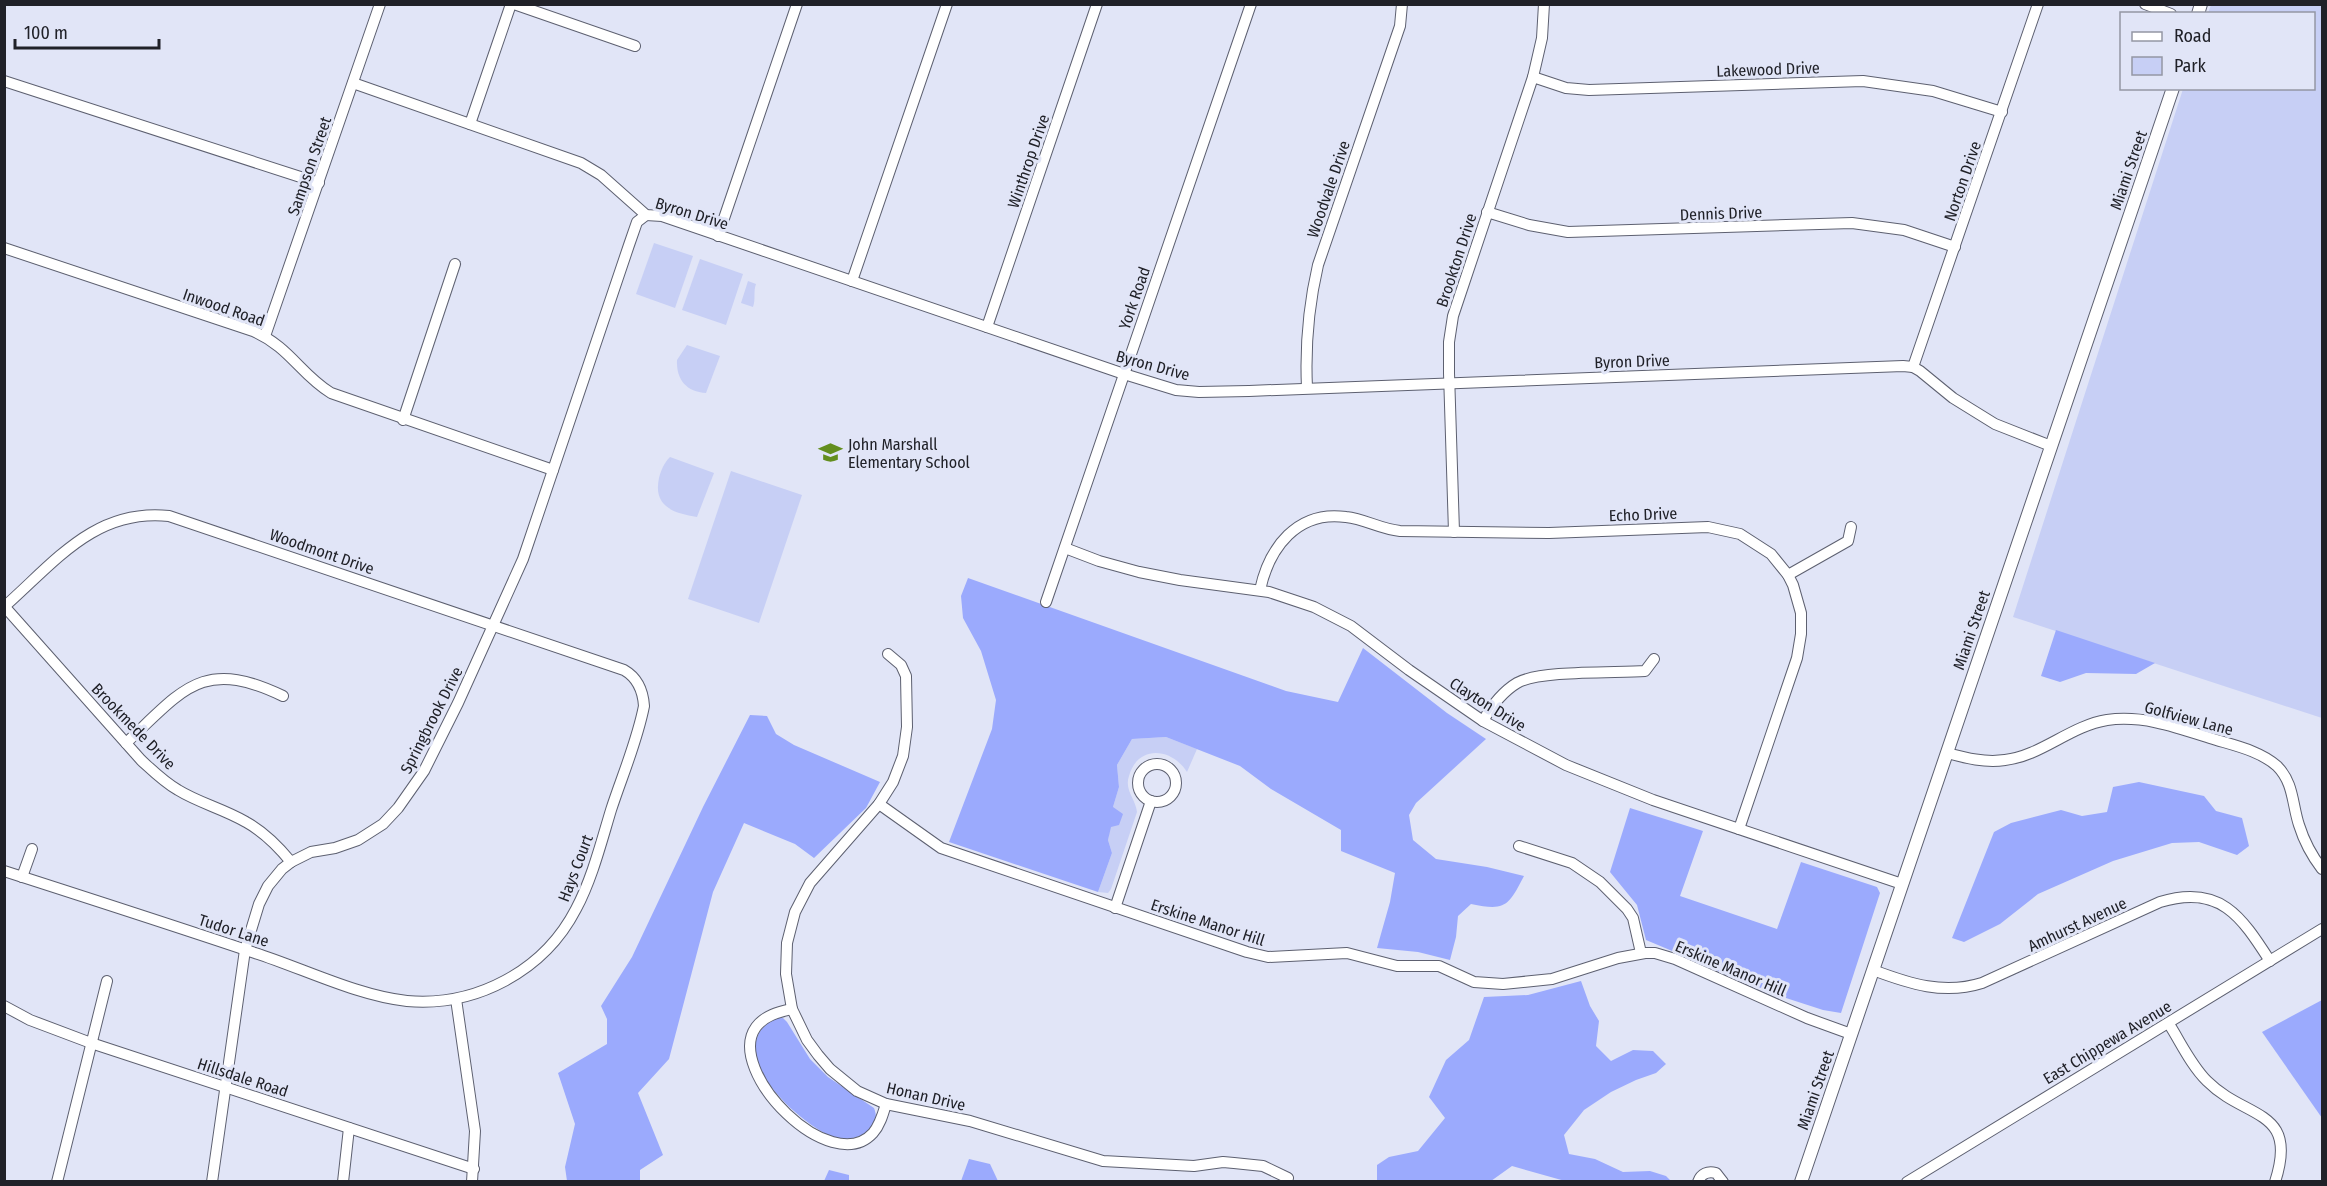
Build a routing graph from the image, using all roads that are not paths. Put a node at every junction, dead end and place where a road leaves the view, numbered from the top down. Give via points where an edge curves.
1 (380, 4) edge
2 (512, 4) edge
3 (797, 4) edge
4 (947, 4) edge
5 (1097, 4) edge
6 (1251, 4) edge
7 (1402, 4) edge
8 (1544, 4) edge
9 (2038, 4) edge
10 (2145, 4) edge
11 (2167, 12) edge
12 (635, 46) dead end
13 (1533, 77) junction
14 (4, 81) edge
15 (353, 83) junction
16 (2172, 90) edge
17 (2002, 112) junction
18 (470, 124) junction
19 (319, 183) junction
20 (1487, 212) junction
21 (646, 215) junction
22 (718, 236) junction
23 (1955, 247) junction
24 (4, 248) edge
25 (455, 264) dead end
26 (852, 281) junction
27 (987, 327) junction
28 (265, 336) junction
29 (1913, 367) junction
30 (1124, 374) junction
31 (1449, 384) junction
32 (1307, 388) junction
33 (403, 420) junction
34 (2051, 446) junction
35 (553, 470) junction
36 (1851, 527) dead end
37 (1454, 532) junction
38 (1065, 548) junction
39 (1788, 575) junction
40 (1260, 591) junction
41 (1046, 602) dead end
42 (5, 606) edge
43 (493, 626) junction
44 (888, 654) dead end
45 (1654, 659) dead end
46 (642, 690) joint
47 (283, 696) dead end
48 (1483, 721) junction
49 (126, 743) junction
50 (1947, 753) junction
51 (1151, 801) dead end
52 (879, 804) junction
53 (1738, 829) junction
54 (1519, 846) dead end
55 (32, 849) dead end
56 (291, 862) junction
57 (2322, 869) edge
58 (4, 871) edge
59 (22, 877) junction
60 (1902, 884) junction
61 (1115, 908) junction
62 (2322, 929) edge
63 (245, 950) junction
64 (1641, 953) junction
65 (2270, 961) junction
66 (1873, 970) junction
67 (107, 981) dead end
68 (456, 999) junction
69 (4, 1006) edge
70 (792, 1009) junction
71 (2169, 1024) junction
72 (1851, 1034) junction
73 (92, 1043) junction
74 (225, 1087) junction
75 (886, 1104) junction
76 (349, 1128) junction
77 (474, 1169) junction
78 (1288, 1178) dead end
79 (57, 1182) edge
80 (212, 1182) edge
81 (343, 1182) edge
82 (472, 1182) edge
83 (1698, 1182) edge
84 (1723, 1182) edge
85 (1801, 1182) edge
86 (1907, 1182) edge
87 (2275, 1182) edge

1 - 15 street, Sampson Street
2 - 12 street
2 - 18 street
3 - 22 street
4 - 26 street
5 - 27 street, Winthrop Drive
6 - 30 street, York Road
7 - 32 street, Woodvale Drive via 1400,26 1318,265 1307,325
8 - 13 street, Brookton Drive via 1542,38
9 - 17 street, Norton Drive
10 - 11 street
13 - 17 street, Lakewood Drive via 1566,88 1589,90 1872,82 1933,91
13 - 20 street, Brookton Drive
14 - 19 street
15 - 18 street, Byron Drive
15 - 19 street, Sampson Street
16 - 34 street, Miami Street
17 - 23 street, Norton Drive
18 - 21 street, Byron Drive via 586,165
19 - 28 street, Sampson Street
20 - 23 street, Dennis Drive via 1568,232 1870,224 1904,230
20 - 31 street, Brookton Drive via 1453,316
21 - 22 street, Byron Drive via 662,216
21 - 35 street, Springbrook Drive via 638,222 629,245
22 - 26 street, Byron Drive
23 - 29 street, Norton Drive
24 - 28 street, Inwood Road
25 - 33 street
26 - 27 street, Byron Drive
27 - 30 street, Byron Drive
28 - 33 street, Inwood Road via 331,393
29 - 31 street, Byron Drive
29 - 34 street via 1978,415
30 - 32 street, Byron Drive via 1167,388 1199,392
30 - 38 street, York Road
31 - 32 street, Byron Drive
31 - 37 street, Brookton Drive
33 - 35 street, Inwood Road
34 - 50 street, Miami Street
35 - 43 street, Springbrook Drive via 523,559
36 - 39 street via 1848,541
37 - 39 street, Echo Drive via 1708,527 1750,539
37 - 40 street, Echo Drive via 1386,530 1337,516 1313,520 1279,543 1268,562
38 - 40 street, Clayton Drive via 1139,572
38 - 41 street, York Road
39 - 53 street, Echo Drive via 1801,613 1800,646
40 - 48 street, Clayton Drive via 1298,600 1351,626
42 - 43 street, Woodmont Drive via 96,529 127,517 158,515 201,525
42 - 49 street, Brookmede Drive
43 - 46 street, Woodmont Drive via 624,670 632,674
43 - 56 street, Springbrook Drive via 438,746 398,808 383,824 358,840 311,852
44 - 52 street, Honan Drive via 902,665 906,676 908,727 903,756
45 - 48 street via 1645,671 1523,680 1505,692
46 - 68 street, Hays Court via 642,717 581,898 569,922 544,952 514,976 490,989
47 - 49 street via 238,679 208,680 176,697
48 - 53 street, Clayton Drive via 1607,783
49 - 56 street, Brookmede Drive via 159,777 251,825 271,839
50 - 57 street, Golfview Lane via 1970,759 2007,760 2108,720 2145,720 2186,730 2248,750 2276,766 2294,796 2305,842
50 - 60 street, Miami Street
51 - 61 street
52 - 61 street, Erskine Manor Hill via 940,848
52 - 70 street, Honan Drive via 815,875 797,906 787,943 786,974
53 - 60 street, Clayton Drive
54 - 64 street via 1572,863 1600,882 1628,909
55 - 59 street
56 - 63 street, Springbrook Drive via 268,885
58 - 59 street, Tudor Lane
59 - 63 street, Tudor Lane
60 - 66 street, Miami Street
61 - 64 street, Erskine Manor Hill via 1269,957 1347,953 1397,966 1439,966 1474,982 1489,984 1552,979
62 - 65 street, East Chippewa Avenue
63 - 68 street, Tudor Lane via 390,998 430,1002
63 - 74 street, Springbrook Drive
64 - 72 street, Erskine Manor Hill via 1675,960
65 - 66 street, Amhurst Avenue via 2240,918 2220,904 2188,896 2160,902 1970,987 1924,987
65 - 71 street, East Chippewa Avenue
66 - 72 street, Miami Street
67 - 73 street
68 - 77 street via 475,1131
69 - 73 street, Hillsdale Road
70 - 75 street, Honan Drive via 807,1040 830,1069 857,1090
70 - 75 street via 766,1017 750,1043 759,1077 788,1115 827,1141 853,1144 873,1133
71 - 86 street, East Chippewa Avenue
71 - 87 street via 2207,1081 2273,1125 2279,1134 2282,1156
72 - 85 street, Miami Street
73 - 74 street, Hillsdale Road
73 - 79 street
74 - 76 street, Hillsdale Road
74 - 80 street, Springbrook Drive
75 - 78 street, Honan Drive via 970,1121 1103,1161 1194,1166 1234,1163 1263,1166
76 - 77 street, Hillsdale Road
76 - 81 street
77 - 82 street
83 - 84 street via 1708,1172 1716,1173

